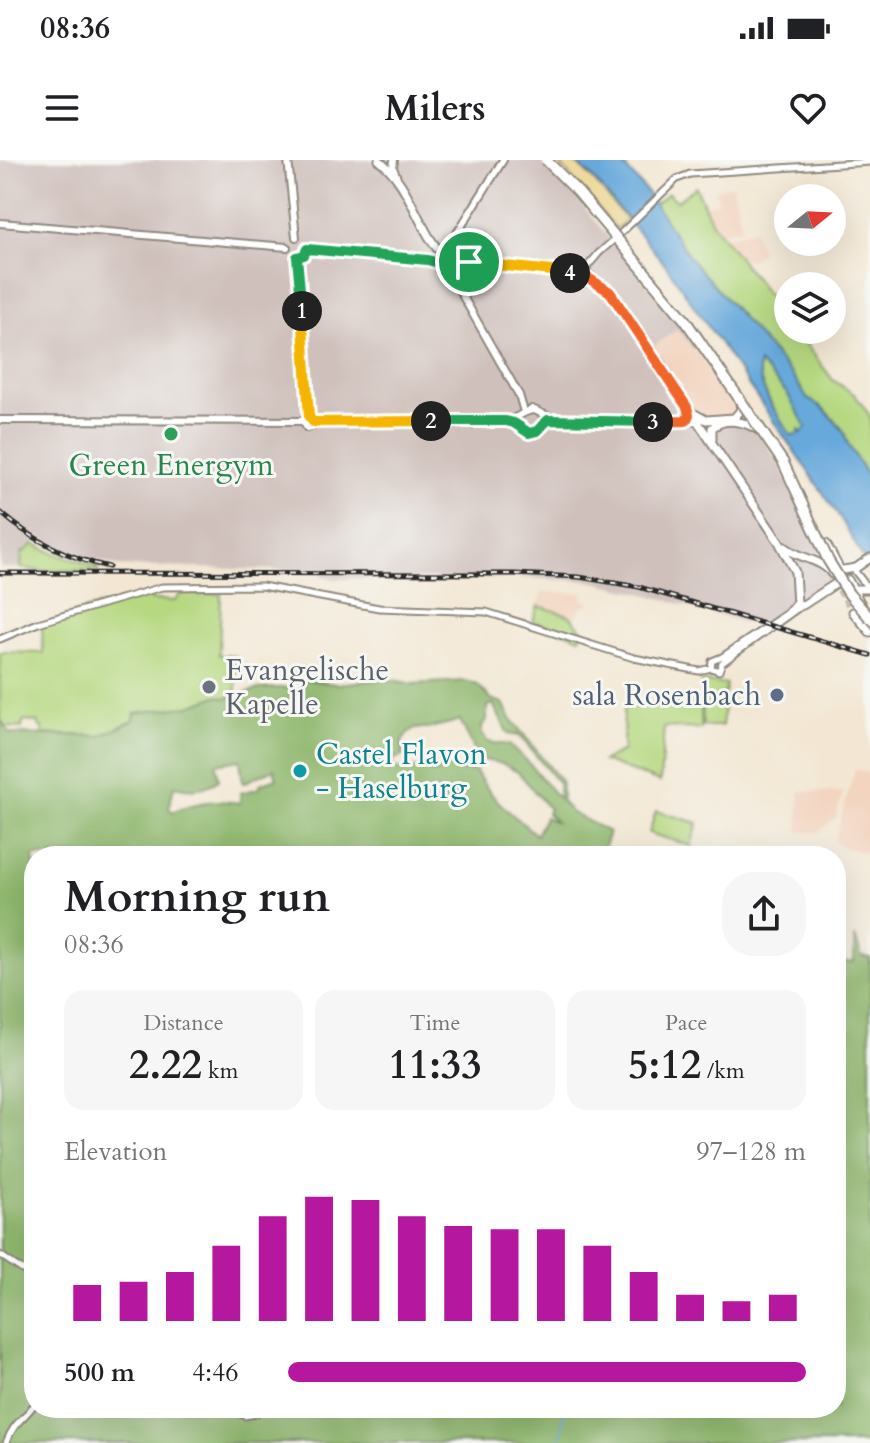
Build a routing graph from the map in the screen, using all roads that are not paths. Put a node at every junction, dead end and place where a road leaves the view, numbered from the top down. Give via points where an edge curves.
1 (289, 160) edge
2 (381, 160) edge
3 (502, 160) edge
4 (544, 160) edge
5 (555, 160) edge
6 (393, 162) edge
7 (870, 162) edge
8 (397, 177) junction
9 (593, 214) junction
10 (0, 223) edge
11 (428, 232) junction
12 (617, 235) junction
13 (296, 237) junction
14 (449, 246) junction
15 (287, 247) junction
16 (437, 248) junction
17 (307, 249) junction
18 (297, 257) junction
19 (428, 260) junction
20 (455, 265) junction
21 (640, 271) junction
22 (610, 292) junction
23 (519, 395) junction
24 (739, 402) junction
25 (687, 407) junction
26 (536, 412) junction
27 (522, 415) junction
28 (0, 420) edge
29 (308, 420) junction
30 (557, 420) junction
31 (506, 421) junction
32 (686, 421) junction
33 (697, 421) junction
34 (542, 425) junction
35 (521, 428) junction
36 (758, 430) junction
37 (717, 450) junction
38 (779, 542) junction
39 (825, 551) junction
40 (785, 552) junction
41 (870, 558) edge
42 (800, 562) junction
43 (817, 564) junction
44 (842, 570) junction
45 (856, 570) junction
46 (795, 572) junction
47 (848, 579) junction
48 (834, 580) junction
49 (855, 589) junction
50 (870, 590) edge
51 (801, 602) junction
52 (854, 611) tunnel mouth
53 (870, 622) edge
54 (0, 639) edge
55 (720, 661) junction
56 (711, 668) junction
57 (0, 1255) edge
58 (24, 1270) edge
59 (24, 1417) edge
60 (6, 1443) edge

1 - 13 main road
2 - 6 main road
2 - 8 main road
3 - 14 main road
4 - 9 main road
4 - 53 highway, bridge via 578,192 685,320 783,462 828,560
5 - 53 highway, bridge via 689,317 786,460 835,565
6 - 8 main road
7 - 12 street via 682,176
8 - 11 main road
9 - 12 main road
9 - 21 main road
10 - 15 main road
11 - 14 main road via 439,245
11 - 16 main road
12 - 21 main road
12 - 22 street, bridge via 587,270
13 - 15 main road
13 - 17 main road
14 - 20 main road
15 - 18 main road
16 - 19 main road via 436,259
16 - 20 main road
17 - 18 main road
17 - 19 main road
18 - 29 main road
19 - 20 main road
20 - 22 main road via 573,273
20 - 23 main road
21 - 24 main road
22 - 25 main road
23 - 26 main road
23 - 27 main road
24 - 25 main road via 741,410 731,419 702,419
24 - 36 main road
25 - 32 main road
25 - 33 main road
26 - 27 main road
26 - 30 main road
26 - 34 main road
27 - 31 main road
27 - 35 main road
28 - 29 main road
29 - 31 main road
30 - 32 main road
30 - 34 main road
31 - 35 main road
32 - 33 main road
33 - 37 main road
34 - 35 main road via 534,433
36 - 37 main road via 738,422 716,424 711,436
36 - 39 main road via 815,524
37 - 38 main road
38 - 40 main road
38 - 43 main road
39 - 43 main road via 827,559
39 - 44 main road
40 - 42 main road
40 - 46 main road
41 - 45 main road
42 - 43 main road
42 - 46 main road
43 - 48 main road via 827,567
44 - 45 main road
44 - 47 main road
44 - 48 main road
45 - 47 main road
45 - 50 street
46 - 51 main road
47 - 48 main road via 843,585
47 - 49 main road
48 - 51 main road
49 - 50 main road
49 - 53 main road
51 - 55 street
52 - 53 main road
54 - 56 street via 162,587 206,585 277,588 379,608 486,612 634,658 699,671
55 - 56 street via 712,661
55 - 56 street via 719,671
57 - 58 street
59 - 60 street via 11,1426

